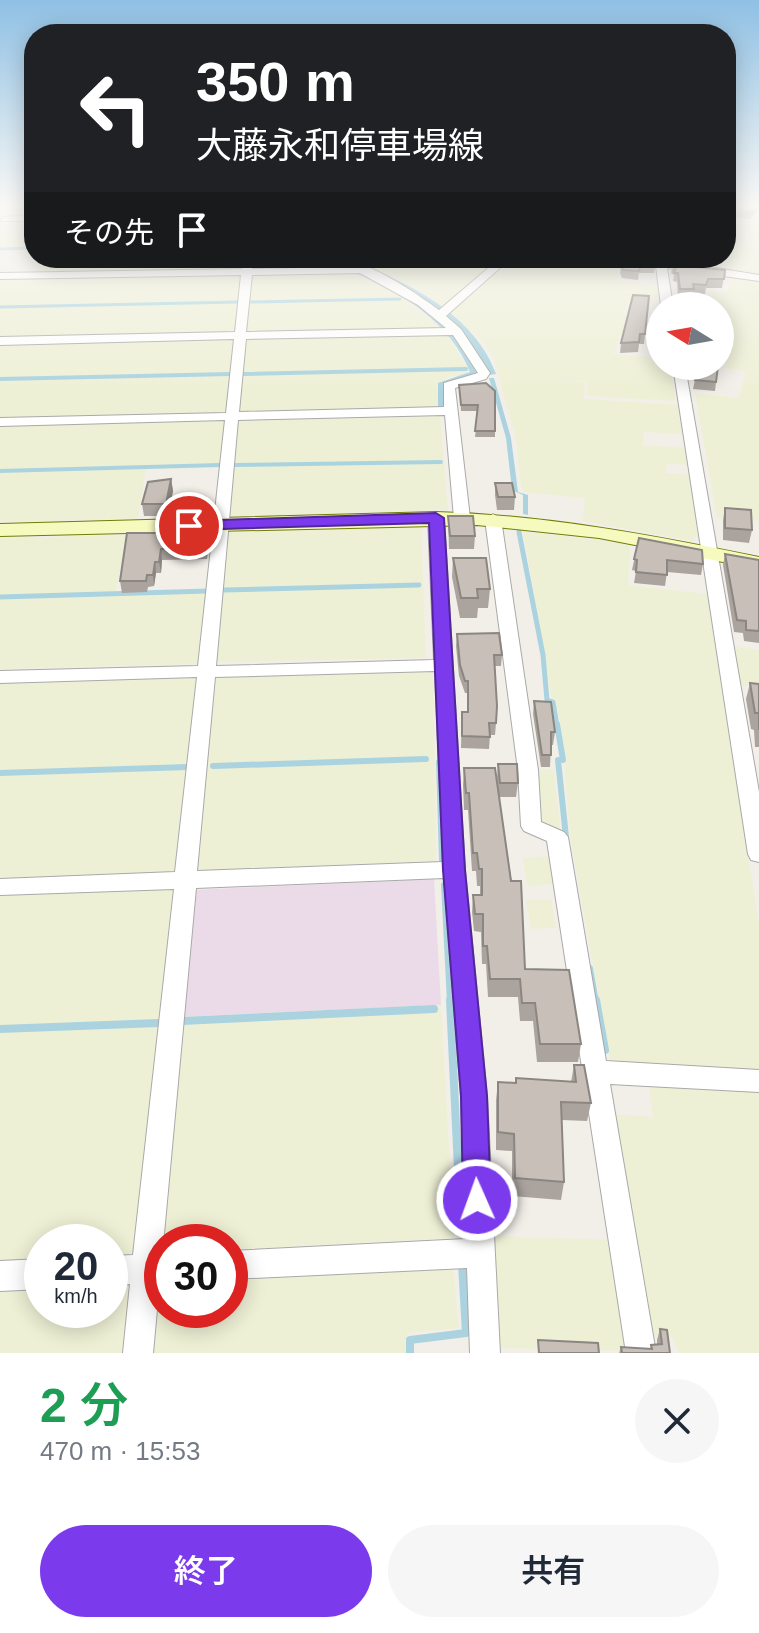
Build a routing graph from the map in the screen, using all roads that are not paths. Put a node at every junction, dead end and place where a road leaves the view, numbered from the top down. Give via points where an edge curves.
1 (493, 269) edge
2 (661, 269) edge
3 (707, 269) edge
4 (361, 270) joint
5 (246, 272) junction
6 (0, 276) edge
7 (759, 278) edge
8 (665, 292) edge
9 (444, 313) junction
10 (451, 332) junction
11 (240, 336) junction
12 (0, 341) edge
13 (681, 380) edge
14 (451, 411) junction
15 (233, 416) junction
16 (0, 422) edge
17 (436, 518) junction
18 (462, 518) junction
19 (493, 519) junction
20 (221, 525) junction
21 (0, 530) edge
22 (709, 553) junction
23 (759, 563) edge
24 (445, 665) junction
25 (208, 672) junction
26 (0, 677) edge
27 (759, 854) edge
28 (454, 870) junction
29 (185, 880) junction
30 (0, 887) edge
31 (597, 1072) junction
32 (759, 1081) edge
33 (158, 1224) edge
34 (479, 1253) junction
35 (248, 1264) edge
36 (24, 1275) edge
37 (0, 1276) edge
38 (144, 1322) edge
39 (138, 1353) edge
40 (485, 1353) edge
41 (641, 1353) edge

1 - 9 street
2 - 8 street
3 - 7 street
4 - 5 street
4 - 9 street
5 - 6 street
5 - 11 street
9 - 10 street
10 - 11 street
10 - 14 street via 477,357 484,373 449,385
11 - 12 street
11 - 15 street
13 - 22 street
14 - 15 street
14 - 18 street
15 - 16 street
15 - 20 street
17 - 18 main road
17 - 20 main road
17 - 24 street
18 - 19 main road
19 - 22 main road via 575,527
19 - 31 street via 531,826 557,837
20 - 21 main road
20 - 25 street
22 - 23 main road
22 - 27 street
24 - 25 street
24 - 28 street
25 - 26 street
25 - 29 street
28 - 29 street
28 - 34 street via 474,1096
29 - 30 street
29 - 33 street
31 - 32 street
31 - 41 street
34 - 35 street
34 - 40 street
36 - 37 street
38 - 39 street

